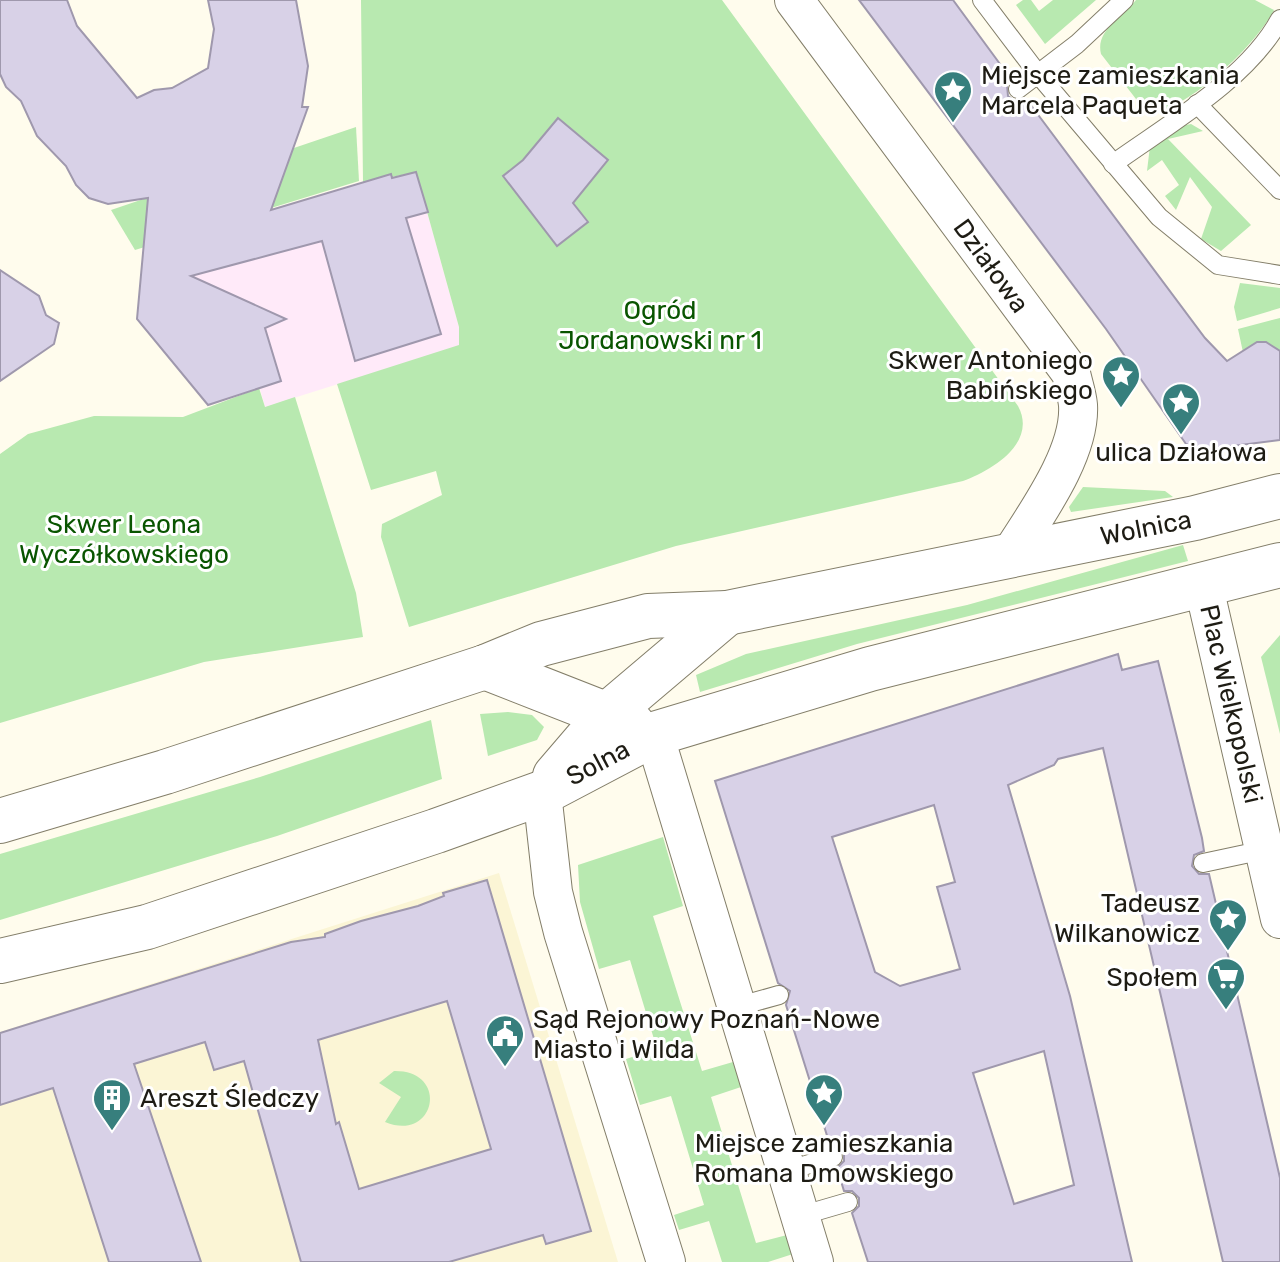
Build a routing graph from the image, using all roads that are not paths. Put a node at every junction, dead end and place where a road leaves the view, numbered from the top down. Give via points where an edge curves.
1 (794, 0) edge
2 (982, 0) edge
3 (1124, 0) edge
4 (1280, 19) edge
5 (1038, 74) junction
6 (1018, 89) dead end
7 (1197, 104) junction
8 (1113, 164) junction
9 (1280, 190) edge
10 (1280, 275) edge
11 (1280, 496) edge
12 (1011, 554) junction
13 (1280, 565) edge
14 (1203, 583) junction
15 (727, 613) junction
16 (485, 667) junction
17 (609, 713) junction
18 (654, 734) junction
19 (542, 793) junction
20 (0, 821) edge
21 (1264, 850) junction
22 (1203, 863) dead end
23 (1280, 919) edge
24 (0, 961) edge
25 (779, 995) dead end
26 (736, 1007) junction
27 (833, 1157) dead end
28 (786, 1171) junction
29 (848, 1202) dead end
30 (800, 1216) junction
31 (666, 1262) edge
32 (814, 1262) edge

1 - 12 street, Działowa via 1071,373 1078,407 1067,455
2 - 5 lane
3 - 5 lane
4 - 7 lane via 1242,67
5 - 6 lane
5 - 8 lane
7 - 8 lane
7 - 9 lane
8 - 10 lane via 1159,217 1218,265
11 - 12 street, Wolnica
12 - 15 street
13 - 14 street
14 - 18 street, Solna via 870,669
14 - 21 street, Plac Wielkopolski
15 - 16 street via 648,616 541,644
15 - 17 street
16 - 17 street
16 - 20 street
17 - 18 street
17 - 19 street
18 - 19 street, Solna
18 - 26 street
19 - 24 street, Solna via 147,927
19 - 31 street via 563,932
21 - 22 lane
21 - 23 street, Plac Wielkopolski
25 - 26 lane
26 - 28 street
27 - 28 lane
28 - 30 street
29 - 30 lane
30 - 32 street

